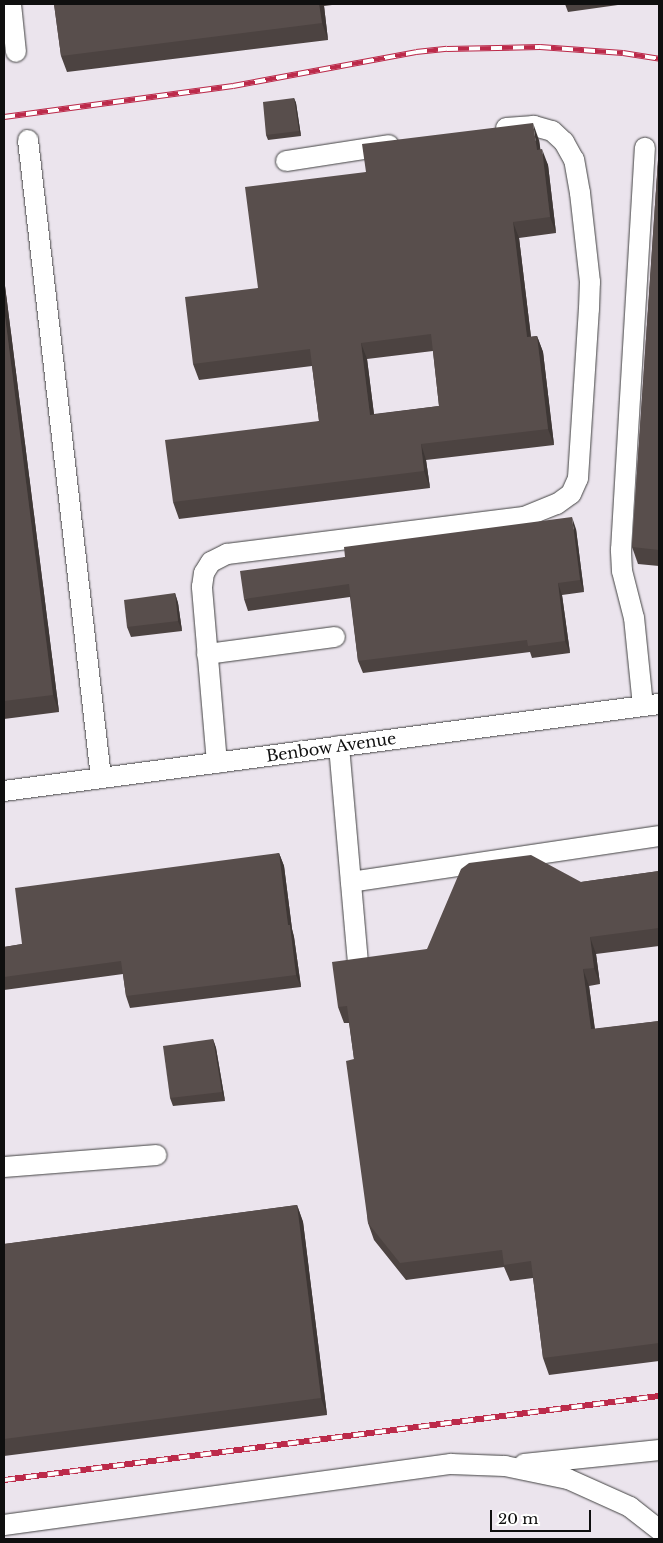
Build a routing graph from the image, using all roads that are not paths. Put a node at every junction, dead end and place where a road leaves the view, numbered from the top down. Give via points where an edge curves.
1 (11, 4) edge
2 (16, 52) dead end
3 (486, 130) edge
4 (28, 140) dead end
5 (410, 142) edge
6 (645, 148) dead end
7 (286, 161) dead end
8 (335, 637) dead end
9 (207, 654) junction
10 (651, 705) edge
11 (339, 746) junction
12 (217, 762) junction
13 (102, 778) junction
14 (4, 791) edge
15 (659, 836) edge
16 (351, 882) junction
17 (358, 964) edge
18 (157, 1155) dead end
19 (4, 1167) edge
20 (659, 1450) edge
21 (505, 1466) junction
22 (4, 1524) edge
23 (659, 1530) edge

1 - 2 lane
3 - 9 lane via 534,126 552,131 564,142 574,160 590,282 578,478 571,494 557,504 524,517 227,554 211,562 204,574
4 - 13 lane
5 - 7 lane
6 - 10 lane via 621,550 622,571
8 - 9 lane
9 - 12 lane
10 - 11 lane, Benbow Avenue
11 - 12 lane, Benbow Avenue
11 - 16 lane
12 - 13 lane, Benbow Avenue
13 - 14 lane, Benbow Avenue
15 - 16 lane
16 - 17 lane
18 - 19 lane
20 - 21 lane
21 - 22 lane via 451,1464
21 - 23 lane via 568,1479 630,1507

